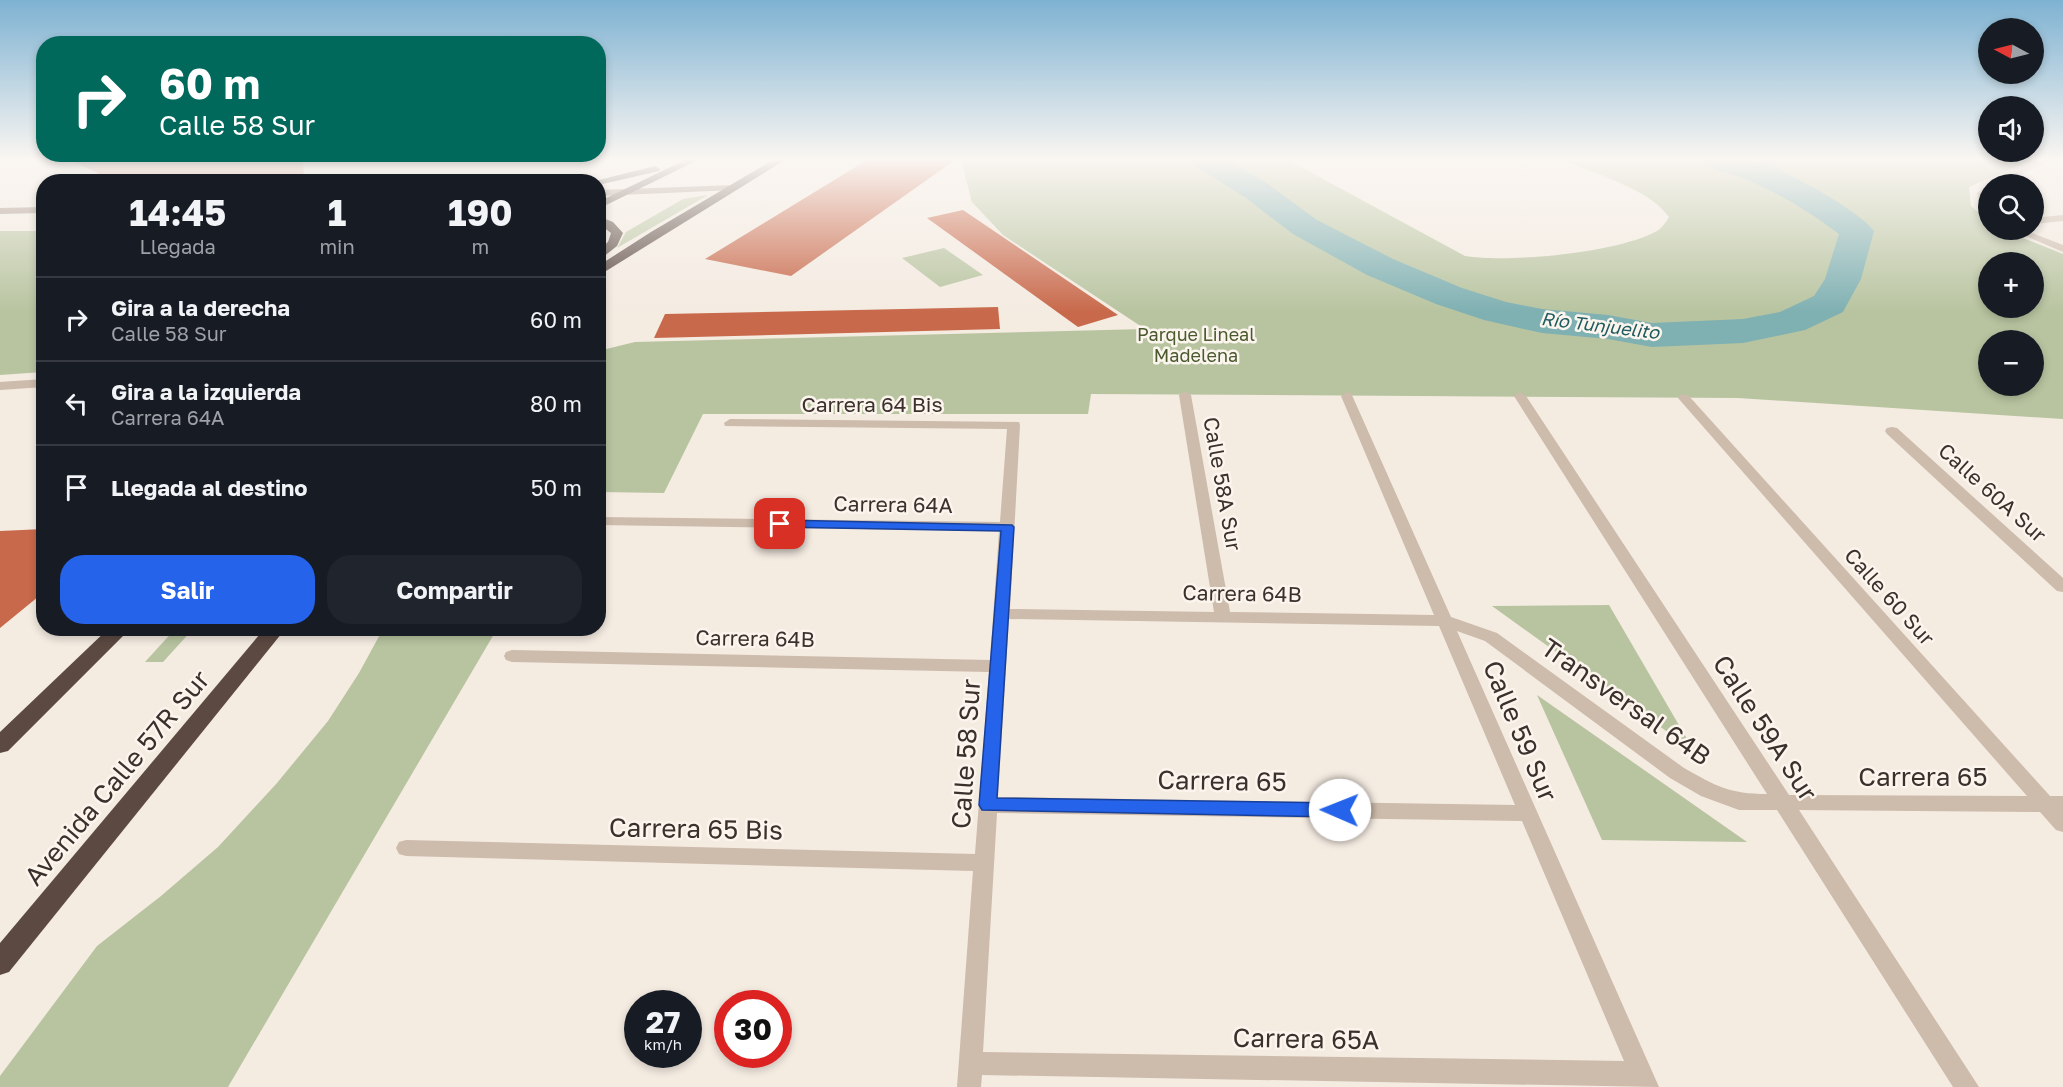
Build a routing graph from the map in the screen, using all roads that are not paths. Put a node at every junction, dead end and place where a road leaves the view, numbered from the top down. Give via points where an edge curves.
1 (695, 211) edge
2 (2063, 218) edge
3 (36, 219) edge
4 (0, 220) edge
5 (2044, 220) edge
6 (606, 223) edge
7 (2041, 240) edge
8 (2063, 249) edge
9 (606, 250) edge
10 (606, 267) edge
11 (36, 384) edge
12 (0, 386) edge
13 (1185, 395) dead end
14 (1347, 396) dead end
15 (1520, 396) dead end
16 (1684, 398) dead end
17 (730, 423) dead end
18 (1014, 425) joint
19 (1892, 431) dead end
20 (606, 521) edge
21 (1008, 527) junction
22 (2063, 587) edge
23 (1002, 614) junction
24 (1223, 616) junction
25 (1445, 621) junction
26 (113, 636) edge
27 (269, 636) edge
28 (512, 656) dead end
29 (998, 666) junction
30 (0, 746) edge
31 (1784, 804) junction
32 (2054, 804) edge
33 (988, 805) junction
34 (1528, 813) junction
35 (2063, 824) edge
36 (406, 848) dead end
37 (984, 863) junction
38 (0, 963) edge
39 (971, 1063) junction
40 (1644, 1080) edge
41 (969, 1087) edge
42 (1967, 1087) edge

1 - 10 highway
2 - 5 street
3 - 4 street
6 - 9 highway via 617,233
7 - 8 street
11 - 12 street
13 - 24 street, Calle 58A Sur
14 - 25 street, Calle 59 Sur
15 - 31 street, Calle 59A Sur
16 - 32 street, Calle 60 Sur
17 - 18 street, Carrera 64 Bis
18 - 21 street, Calle 58 Sur
19 - 22 street, Calle 60A Sur
20 - 21 street, Carrera 64A
21 - 23 street, Calle 58 Sur
23 - 24 street, Carrera 64B
23 - 29 street, Calle 58 Sur
24 - 25 street, Carrera 64B
25 - 31 street, Transversal 64B via 1491,637 1636,745 1708,791 1739,802
25 - 34 street, Calle 59 Sur
26 - 30 highway
27 - 38 highway, Avenida Calle 57R Sur
28 - 29 street, Carrera 64B
29 - 33 street, Calle 58 Sur
31 - 32 street, Carrera 65
31 - 42 street, Calle 59A Sur
32 - 35 street, Calle 60 Sur
33 - 34 street, Carrera 65
33 - 37 street, Calle 58 Sur
34 - 40 street, Calle 59 Sur
36 - 37 street, Carrera 65 Bis
37 - 39 street, Calle 58 Sur
39 - 40 street, Carrera 65A
39 - 41 street, Calle 58 Sur

